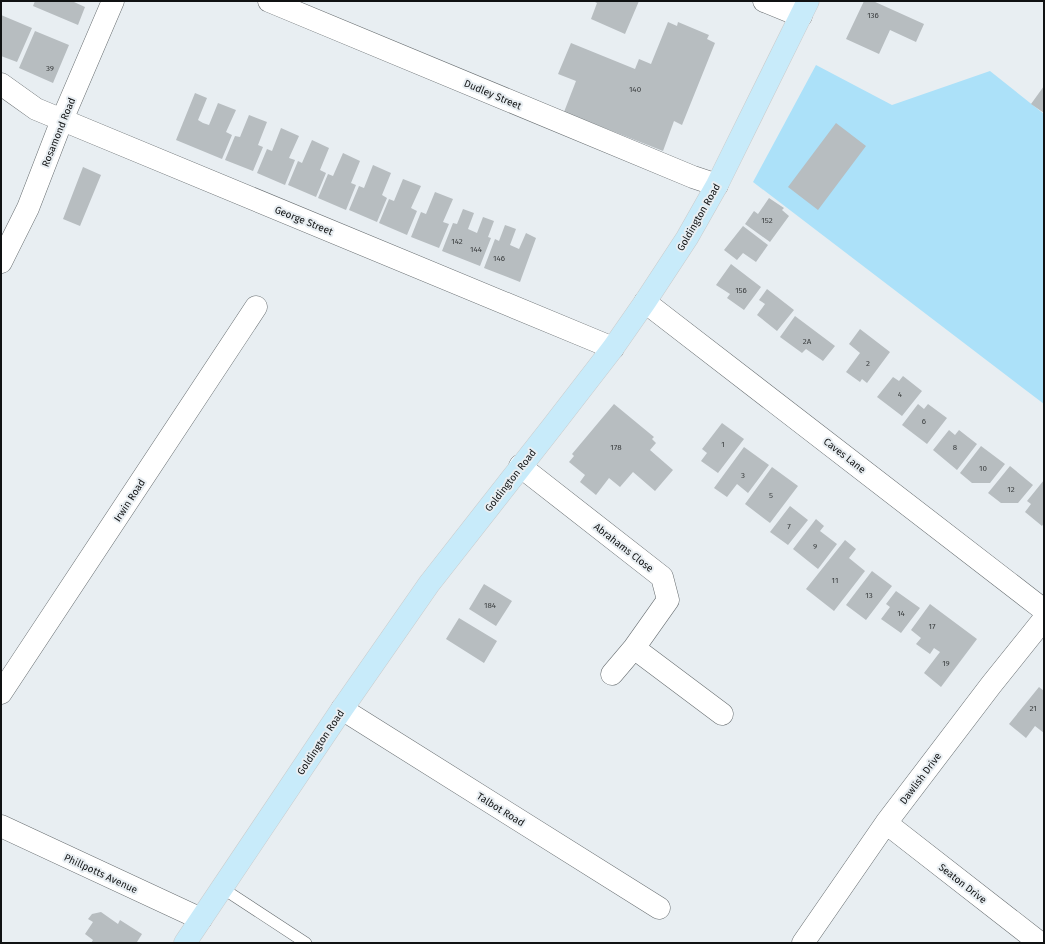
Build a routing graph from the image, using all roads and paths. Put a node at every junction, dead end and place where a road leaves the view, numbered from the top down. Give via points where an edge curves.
1 (113, 1) edge
2 (269, 1) edge
3 (764, 1) edge
4 (805, 9) edge
5 (1, 84) edge
6 (62, 120) junction
7 (717, 185) junction
8 (1, 262) edge
9 (645, 302) junction
10 (256, 307) dead end
11 (613, 348) junction
12 (520, 466) junction
13 (1044, 610) edge
14 (1044, 619) edge
15 (634, 648) junction
16 (612, 674) dead end
17 (1, 693) edge
18 (342, 709) junction
19 (722, 714) dead end
20 (886, 823) junction
21 (1, 826) edge
22 (222, 888) junction
23 (659, 908) dead end
24 (201, 920) junction
25 (185, 943) edge
26 (306, 943) edge
27 (803, 943) edge
28 (1040, 943) edge

1 - 6 street, Rosamond Road
2 - 7 street, Dudley Street
3 - 4 street
4 - 7 main road, Goldington Road
5 - 6 street, George Street via 36,109
6 - 8 street, Rosamond Road via 28,208
6 - 11 street, George Street
7 - 9 main road, Goldington Road via 687,238
9 - 11 main road, Goldington Road
9 - 13 street, Caves Lane
10 - 17 street, Irwin Road
11 - 12 main road, Goldington Road
12 - 15 street, Abrahams Close via 662,577 668,600
12 - 18 main road, Goldington Road via 429,584
14 - 20 street, Dawlish Drive
15 - 16 street, Abrahams Close
15 - 19 street
18 - 22 main road, Goldington Road
18 - 23 street, Talbot Road
20 - 27 street, Dawlish Drive
20 - 28 street, Seaton Drive
21 - 24 street, Phillpotts Avenue
22 - 24 main road, Goldington Road
22 - 26 lane
24 - 25 main road, Goldington Road

